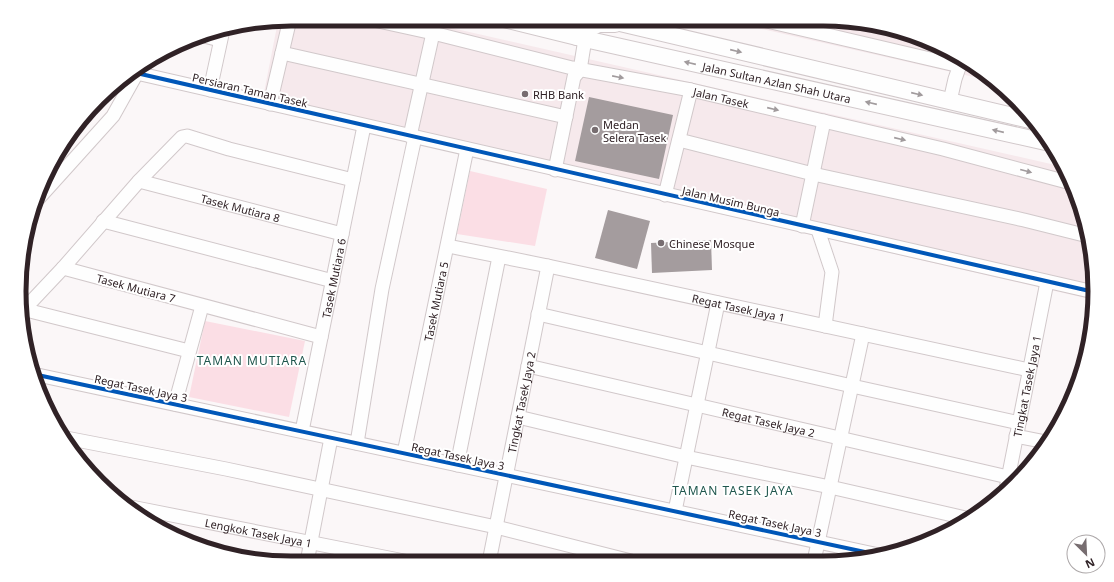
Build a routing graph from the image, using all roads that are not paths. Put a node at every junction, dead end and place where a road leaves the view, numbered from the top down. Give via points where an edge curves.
1 (288, 26) edge
2 (401, 26) edge
3 (536, 26) edge
4 (578, 26) edge
5 (595, 26) edge
6 (633, 26) edge
7 (788, 26) edge
8 (433, 33) junction
9 (221, 35) edge
10 (581, 36) junction
11 (282, 53) junction
12 (953, 60) edge
13 (960, 65) edge
14 (576, 72) junction
15 (141, 73) edge
16 (131, 80) edge
17 (421, 84) junction
18 (210, 90) junction
19 (691, 90) junction
20 (950, 101) junction
21 (270, 104) junction
22 (566, 117) junction
23 (1024, 119) edge
24 (824, 121) junction
25 (364, 126) junction
26 (412, 137) junction
27 (679, 140) junction
28 (1041, 141) edge
29 (467, 150) junction
30 (555, 170) junction
31 (813, 174) junction
32 (353, 180) junction
33 (138, 181) junction
34 (1064, 181) edge
35 (46, 190) edge
36 (665, 195) junction
37 (104, 221) junction
38 (802, 226) junction
39 (818, 230) junction
40 (342, 234) junction
41 (1082, 234) edge
42 (448, 246) junction
43 (499, 257) junction
44 (548, 266) junction
45 (63, 268) junction
46 (333, 281) junction
47 (1047, 282) junction
48 (1088, 291) edge
49 (718, 303) junction
50 (202, 306) junction
51 (538, 314) junction
52 (826, 326) junction
53 (862, 334) junction
54 (321, 337) junction
55 (189, 351) junction
56 (707, 352) junction
57 (528, 366) junction
58 (1029, 370) junction
59 (40, 375) edge
60 (852, 386) junction
61 (174, 404) junction
62 (697, 404) junction
63 (518, 417) junction
64 (1019, 423) junction
65 (302, 431) junction
66 (1016, 436) junction
67 (331, 438) junction
68 (72, 439) edge
69 (841, 439) junction
70 (1041, 441) edge
71 (357, 443) junction
72 (404, 453) junction
73 (686, 457) junction
74 (457, 465) junction
75 (506, 475) junction
76 (1007, 481) edge
77 (1005, 483) edge
78 (830, 487) junction
79 (321, 490) junction
80 (141, 509) edge
81 (675, 511) junction
82 (961, 517) edge
83 (496, 527) junction
84 (311, 542) junction
85 (819, 542) junction
86 (867, 552) edge
87 (308, 556) edge
88 (380, 556) edge
89 (490, 556) edge
90 (611, 556) edge
91 (815, 556) edge

1 - 11 street
2 - 8 street, Jalan Tasek
3 - 10 main road, Jalan Sultan Azlan Shah Utara
4 - 10 main road
5 - 10 main road
6 -> 20 main road, Jalan Sultan Azlan Shah Utara
7 - 12 street
8 - 14 street, Jalan Tasek
8 - 17 street
9 - 18 street
10 - 14 street
28 -> 10 main road, Jalan Sultan Azlan Shah Utara
11 - 17 street
11 - 21 street
13 - 20 street
14 -> 19 street, Jalan Tasek
14 - 22 street
15 - 18 street, Persiaran Taman Tasek
16 - 35 street via 113,116
17 - 22 street
17 - 26 street
18 - 21 street, Persiaran Taman Tasek
19 -> 24 street, Jalan Tasek
19 - 27 street
20 - 23 main road, Jalan Sultan Azlan Shah Utara
21 - 25 street, Persiaran Taman Tasek
22 - 30 street
24 - 31 street
24 -> 34 street, Jalan Tasek
25 - 26 street, Jalan Musim Bunga
25 - 32 street, Tasek Mutiara 6
26 - 29 street, Jalan Musim Bunga
26 - 71 street via 382,289
27 - 31 street
27 - 36 street
29 - 30 street, Jalan Musim Bunga
29 - 42 street, Tasek Mutiara 5
30 - 36 street, Jalan Musim Bunga
31 - 38 street
31 - 41 street
32 - 33 street via 187,136 176,142
32 - 40 street, Tasek Mutiara 6
33 - 37 street
33 - 40 street, Tasek Mutiara 8
36 - 38 street, Jalan Musim Bunga
37 - 45 street
37 - 46 street
38 - 39 street, Jalan Musim Bunga
39 - 47 street, Jalan Musim Bunga
39 - 52 street via 832,272
40 - 46 street, Tasek Mutiara 6
42 - 43 street, Regat Tasek Jaya 1
42 - 72 street, Tasek Mutiara 5
43 - 44 street, Regat Tasek Jaya 1
43 - 74 street
44 - 49 street, Regat Tasek Jaya 1
44 - 51 street, Tingkat Tasek Jaya 2
45 - 50 street, Tasek Mutiara 7
45 - 55 street via 30,303 30,311
46 - 54 street, Tasek Mutiara 6
47 - 48 street, Jalan Musim Bunga
47 - 58 street, Tingkat Tasek Jaya 1
49 - 52 street, Regat Tasek Jaya 1
49 - 56 street
50 - 54 street, Tasek Mutiara 7
50 - 55 street
51 - 56 street
51 - 57 street, Tingkat Tasek Jaya 2
52 - 53 street, Regat Tasek Jaya 1
53 - 58 street, Regat Tasek Jaya 1
53 - 60 street
54 - 65 street, Tasek Mutiara 6
55 - 61 street
56 - 60 street
56 - 62 street
57 - 62 street, Regat Tasek Jaya 2
57 - 63 street, Tingkat Tasek Jaya 2
58 - 64 street, Tingkat Tasek Jaya 1
59 - 61 street, Regat Tasek Jaya 3
60 - 64 street
60 - 69 street
61 - 65 street, Regat Tasek Jaya 3
62 - 69 street, Regat Tasek Jaya 2
62 - 73 street
63 - 73 street
63 - 75 street, Tingkat Tasek Jaya 2
64 - 66 street, Tingkat Tasek Jaya 1
65 - 67 street, Regat Tasek Jaya 3
66 - 70 street
66 - 76 street, Tingkat Tasek Jaya 1
67 - 71 street, Regat Tasek Jaya 3
67 - 79 street
68 - 79 street
69 - 77 street, Regat Tasek Jaya 2
69 - 78 street
71 - 72 street, Regat Tasek Jaya 3
72 - 74 street, Regat Tasek Jaya 3
73 - 78 street
73 - 81 street
74 - 75 street, Regat Tasek Jaya 3
75 - 81 street, Regat Tasek Jaya 3
75 - 83 street, Tingkat Tasek Jaya 2
78 - 82 street
78 - 85 street
79 - 83 street
79 - 84 street
80 - 84 street, Lengkok Tasek Jaya 1
81 - 85 street, Regat Tasek Jaya 3
83 - 89 street, Tingkat Tasek Jaya 2
83 - 90 street
84 - 87 street
84 - 88 street, Lengkok Tasek Jaya 1
85 - 86 street, Regat Tasek Jaya 3
85 - 91 street

